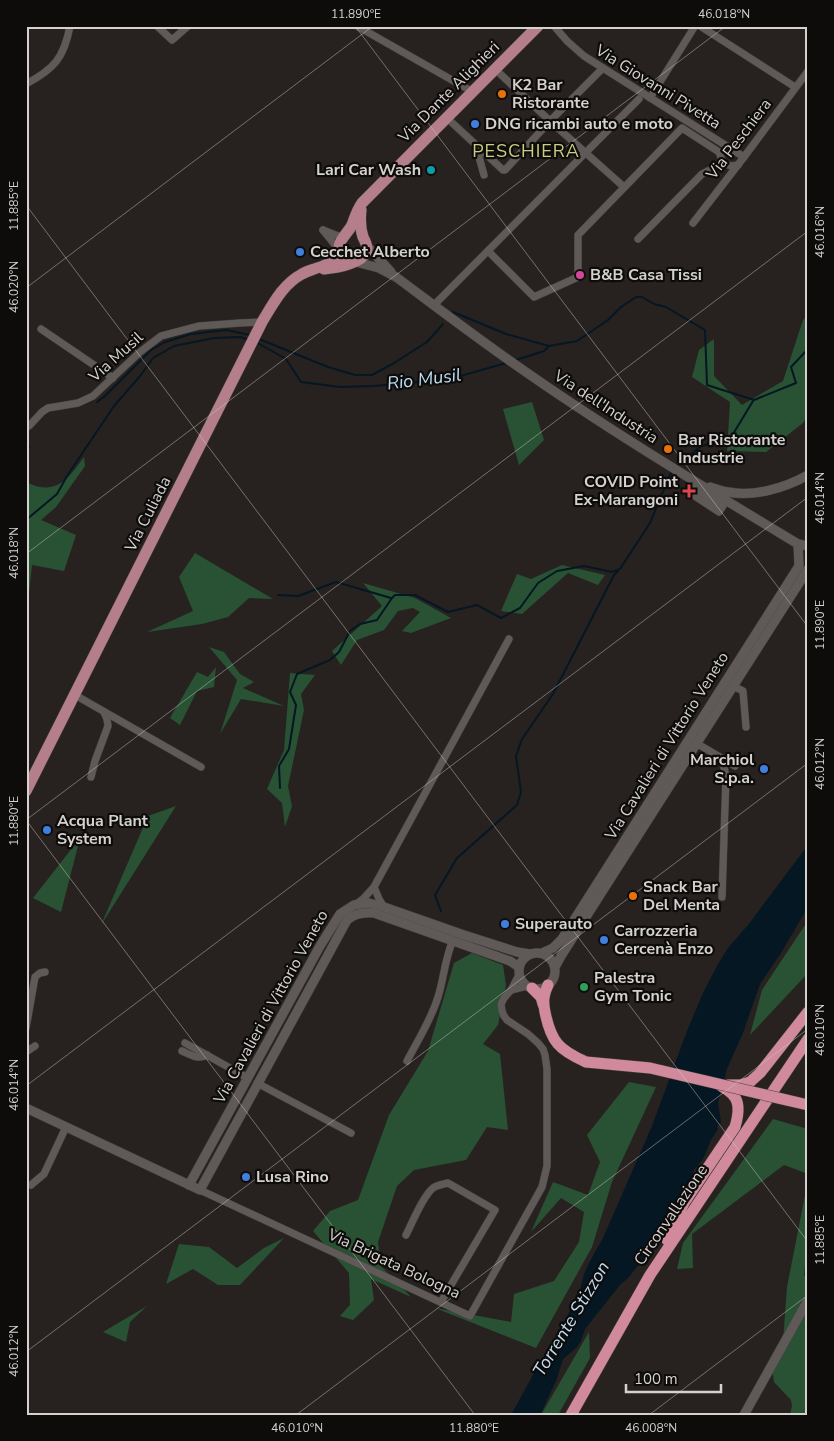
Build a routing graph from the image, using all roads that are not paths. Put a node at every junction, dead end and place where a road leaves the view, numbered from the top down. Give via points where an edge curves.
1 (70, 26) edge
2 (157, 26) edge
3 (188, 26) edge
4 (358, 26) edge
5 (538, 26) edge
6 (556, 26) edge
7 (695, 26) edge
8 (700, 26) edge
9 (603, 68) junction
10 (495, 69) junction
11 (808, 70) edge
12 (26, 84) edge
13 (795, 87) junction
14 (473, 92) junction
15 (650, 98) junction
16 (639, 99) dead end
17 (446, 118) junction
18 (550, 121) junction
19 (476, 146) junction
20 (587, 153) junction
21 (744, 157) junction
22 (721, 164) junction
23 (738, 165) junction
24 (732, 173) junction
25 (484, 175) dead end
26 (624, 187) junction
27 (362, 203) junction
28 (692, 224) dead end
29 (344, 237) junction
30 (638, 239) dead end
31 (365, 243) junction
32 (339, 251) junction
33 (488, 251) junction
34 (354, 262) junction
35 (317, 269) junction
36 (396, 277) junction
37 (434, 305) junction
38 (260, 326) junction
39 (41, 329) dead end
40 (113, 378) junction
41 (26, 428) edge
42 (808, 476) edge
43 (728, 497) junction
44 (803, 545) edge
45 (808, 569) edge
46 (510, 639) dead end
47 (733, 686) junction
48 (75, 695) junction
49 (104, 712) junction
50 (746, 727) dead end
51 (696, 743) junction
52 (722, 759) junction
53 (735, 766) dead end
54 (201, 767) dead end
55 (91, 778) dead end
56 (26, 790) edge
57 (374, 887) junction
58 (722, 897) dead end
59 (354, 905) junction
60 (384, 906) junction
61 (452, 940) junction
62 (542, 953) junction
63 (530, 954) junction
64 (555, 967) junction
65 (519, 971) junction
66 (45, 972) dead end
67 (548, 986) junction
68 (529, 987) junction
69 (511, 990) junction
70 (544, 1006) junction
71 (808, 1012) edge
72 (26, 1028) edge
73 (808, 1039) edge
74 (35, 1046) dead end
75 (184, 1047) dead end
76 (808, 1049) edge
77 (26, 1052) edge
78 (407, 1061) dead end
79 (791, 1066) junction
80 (248, 1078) junction
81 (257, 1084) junction
82 (720, 1085) junction
83 (808, 1105) edge
84 (26, 1108) edge
85 (66, 1127) junction
86 (351, 1133) dead end
87 (189, 1184) junction
88 (31, 1185) dead end
89 (200, 1190) junction
90 (406, 1235) dead end
91 (650, 1275) junction
92 (808, 1300) edge
93 (441, 1302) junction
94 (571, 1415) edge
95 (744, 1415) edge

1 - 12 street via 67,41 56,63
2 - 3 street via 172,40
4 - 14 street
5 - 10 main road, Via Dante Alighieri
6 - 9 street, Via Giovanni Pivetta via 578,51
7 - 15 street
8 - 13 street
9 - 15 street, Via Giovanni Pivetta
9 - 18 street
10 - 14 main road, Via Dante Alighieri
10 - 18 street
11 - 13 street, Via Peschiera
13 - 21 street, Via Peschiera
14 - 17 main road, Via Dante Alighieri
15 - 21 street, Via Giovanni Pivetta
16 - 20 street
17 - 19 street
17 - 27 main road, Via Dante Alighieri
18 - 19 street via 505,170
18 - 20 street
19 - 25 street
20 - 26 street
20 - 33 street
21 - 23 street, Via Peschiera
22 - 23 street
22 - 24 street via 723,171
22 - 26 street via 719,152 682,128
22 - 30 street via 702,174
23 - 24 street, Via Peschiera
24 - 28 street, Via Peschiera
26 - 33 street via 578,235 578,277 534,297
27 - 29 main road, Via Dante Alighieri
27 - 31 main road via 360,225
29 - 31 main road via 355,234
29 - 32 main road
29 - 32 street via 323,230
31 - 34 main road via 366,254
31 - 36 street, Via dell'Industria
32 - 34 main road via 345,259
32 - 35 main road, Via Culiada via 329,263
33 - 37 street
34 - 35 main road, Via Culiada
34 - 36 street, Via dell'Industria via 379,268
35 - 38 main road, Via Culiada via 301,274 287,285
36 - 37 street, Via dell'Industria
37 - 43 street, Via dell'Industria via 514,364 695,485
38 - 40 street, Via Musil via 240,323 199,326 161,336
38 - 48 main road, Via Culiada
39 - 40 street
40 - 41 street, Via Musil via 93,396 78,403 48,408
42 - 43 street via 782,487
43 - 44 street
44 - 62 street, Via Cavalieri di Vittorio Veneto via 799,566 562,939
45 - 47 street, Via Cavalieri di Vittorio Veneto
46 - 57 street
47 - 50 street via 743,691
47 - 51 street, Via Cavalieri di Vittorio Veneto
48 - 49 street
48 - 56 main road, Via Culiada
49 - 54 street
49 - 55 street via 108,726
51 - 52 street
51 - 64 street, Via Cavalieri di Vittorio Veneto
52 - 53 street
52 - 58 street via 726,776
57 - 59 street
57 - 60 street via 378,900
59 - 60 street
59 - 80 street, Via Cavalieri di Vittorio Veneto via 340,914
60 - 63 street
61 - 65 street, Via Cavalieri di Vittorio Veneto via 510,960
61 - 78 street via 432,1014
61 - 81 street, Via Cavalieri di Vittorio Veneto via 374,913 351,917
62 - 63 street
62 - 64 street via 550,957
63 - 65 street via 523,959
64 - 67 street via 554,979
65 - 68 street
65 - 69 street
66 - 72 street via 35,977
67 - 68 street via 540,989
67 - 70 highway via 543,997
68 - 69 street
68 - 70 highway via 541,997
69 - 93 street, Via Brigata Bologna via 502,1004 504,1016 543,1048 547,1069 547,1166 542,1187 470,1316
70 - 82 highway, bridge via 549,1029 557,1044 570,1055 586,1062 650,1068
71 - 82 highway, bridge via 750,1082
73 - 79 highway, Circonvallazione
74 - 77 street
75 - 80 street
76 - 79 highway
79 - 91 highway, Circonvallazione
80 - 87 street, Via Cavalieri di Vittorio Veneto
81 - 86 street, Via Cavalieri di Vittorio Veneto
81 - 89 street, Via Cavalieri di Vittorio Veneto
82 - 83 highway, bridge
82 - 91 highway via 733,1094 737,1103 735,1126 684,1203
84 - 85 street, Via Brigata Bologna
85 - 87 street, Via Brigata Bologna
85 - 88 street via 44,1174
87 - 89 street, Via Brigata Bologna
89 - 93 street, Via Brigata Bologna
90 - 93 street via 427,1196 442,1184 448,1183 495,1210
91 - 94 highway, Circonvallazione
92 - 95 street

